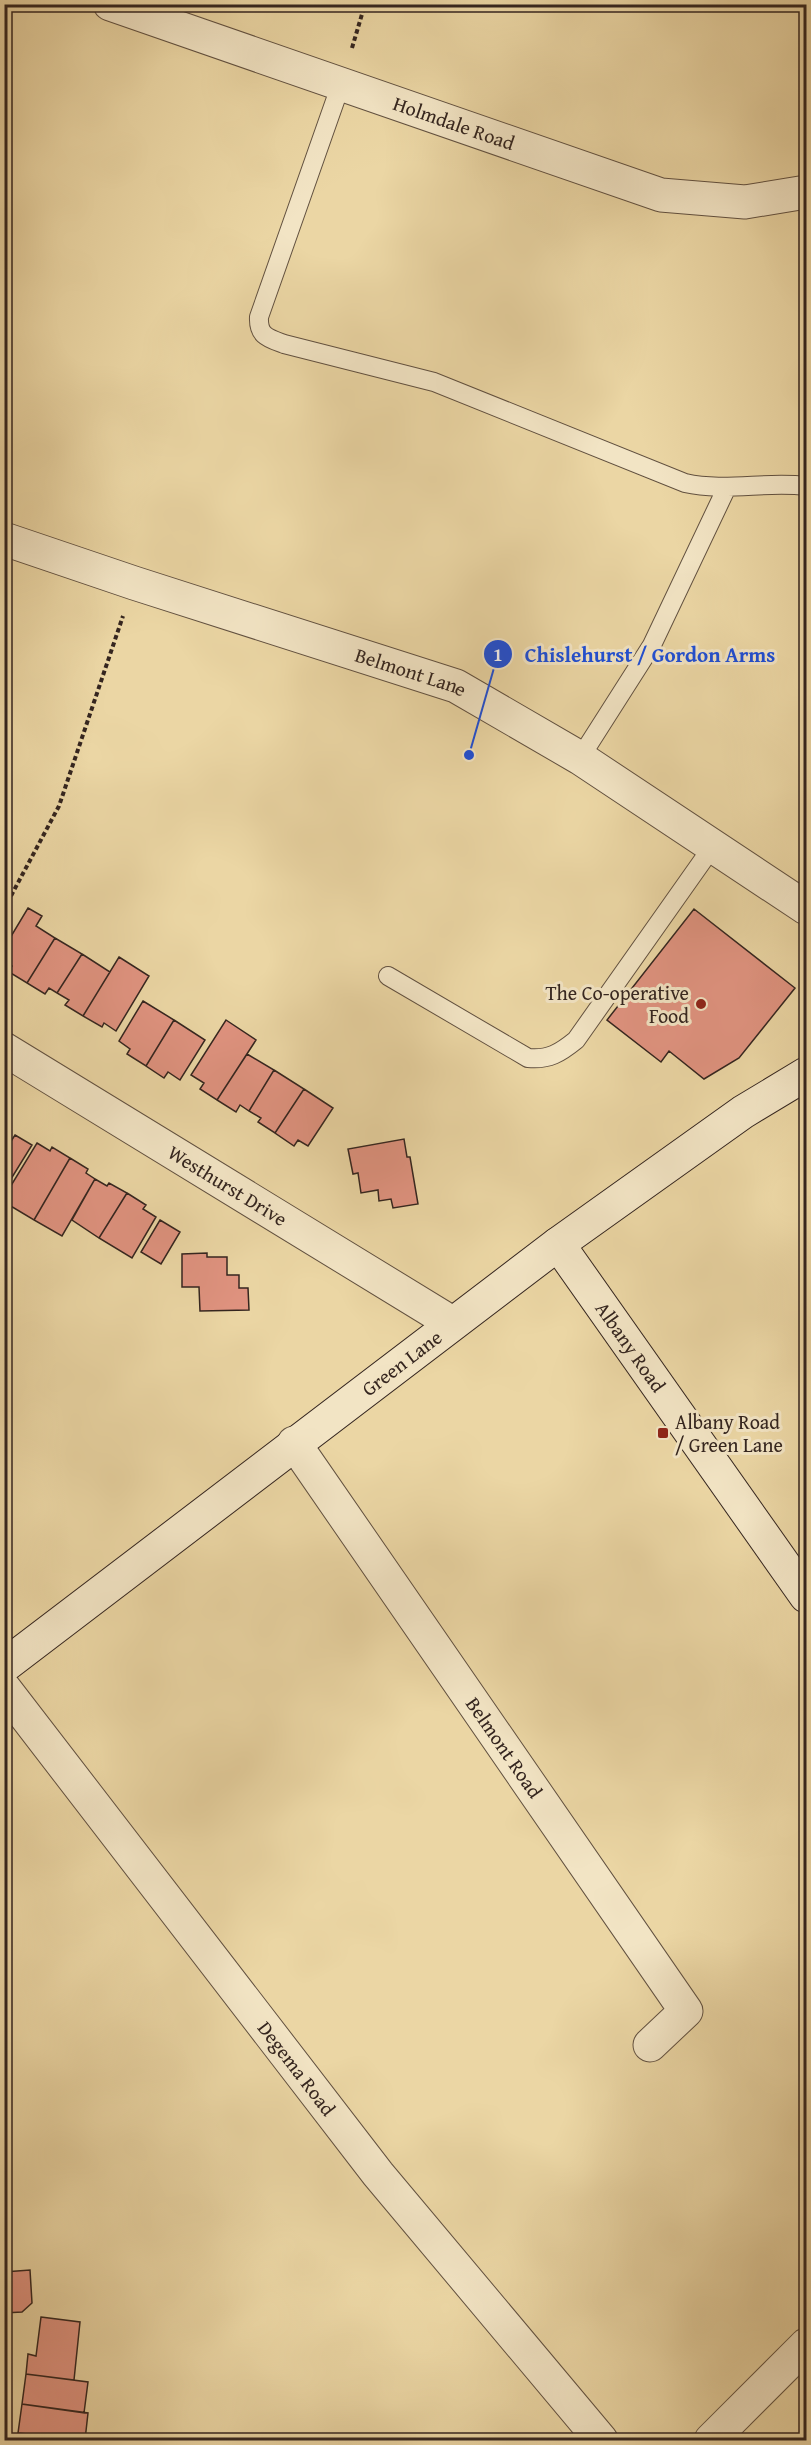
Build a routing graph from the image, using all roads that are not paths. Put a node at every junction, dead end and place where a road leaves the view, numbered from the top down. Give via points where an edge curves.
1 (110, 4) edge
2 (341, 84) junction
3 (807, 192) edge
4 (807, 486) edge
5 (727, 487) junction
6 (4, 539) edge
7 (580, 758) junction
8 (713, 846) junction
9 (807, 908) edge
10 (388, 976) dead end
11 (4, 1049) edge
12 (807, 1074) edge
13 (558, 1244) junction
14 (452, 1323) junction
15 (294, 1443) junction
16 (807, 1596) edge
17 (4, 1666) edge
18 (4, 1688) edge
19 (650, 2045) dead end
20 (807, 2345) edge
21 (601, 2440) edge
22 (711, 2440) edge

1 - 2 street, Holmdale Road
2 - 3 street, Holmdale Road via 661,195 746,202
2 - 5 lane via 259,317 261,333 284,344 434,382 672,480 702,487
4 - 5 lane via 766,483
5 - 7 lane via 652,645
6 - 7 street, Belmont Lane via 456,686
7 - 8 street, Belmont Lane
8 - 9 street, Belmont Lane
8 - 10 lane via 576,1040 558,1055 528,1058
11 - 14 street, Westhurst Drive
12 - 13 street, Green Lane via 743,1112
13 - 14 street, Green Lane
13 - 16 street, Albany Road
14 - 15 street, Green Lane
15 - 17 street, Green Lane
15 - 19 street, Belmont Road via 686,2011
18 - 21 street, Degema Road via 378,2174
20 - 22 street

